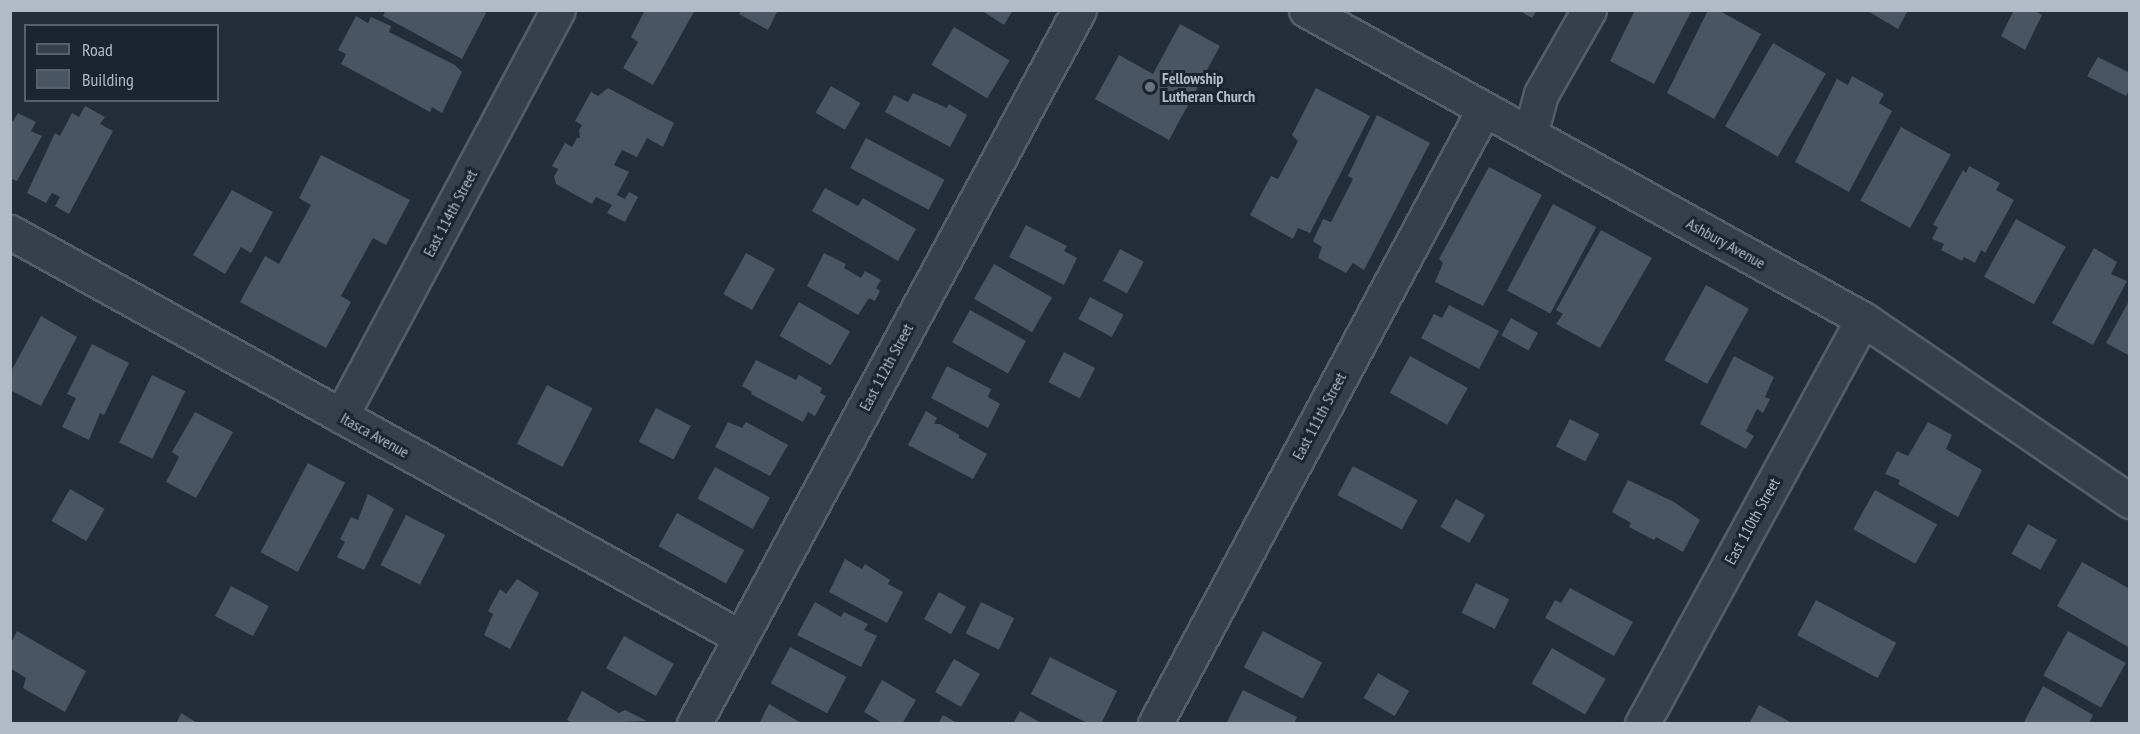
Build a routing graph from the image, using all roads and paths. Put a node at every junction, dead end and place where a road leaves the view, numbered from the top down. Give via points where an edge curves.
1 (558, 10) edge
2 (1079, 10) edge
3 (1306, 10) edge
4 (1589, 10) edge
5 (1484, 109) junction
6 (1530, 134) junction
7 (10, 232) edge
8 (1863, 319) junction
9 (341, 416) junction
10 (2130, 501) edge
11 (740, 637) junction
12 (694, 723) edge
13 (1155, 723) edge
14 (1642, 723) edge

1 - 9 street, East 114th Street
2 - 11 street, East 112th Street
3 - 5 street, Ashbury Avenue
4 - 6 street via 1541,94
5 - 6 street, Ashbury Avenue
5 - 13 street, East 111th Street
6 - 8 street, Ashbury Avenue
7 - 9 street, Itasca Avenue
8 - 10 street, Ashbury Avenue
8 - 14 street, East 110th Street
9 - 11 street, Itasca Avenue
11 - 12 street, East 112th Street

